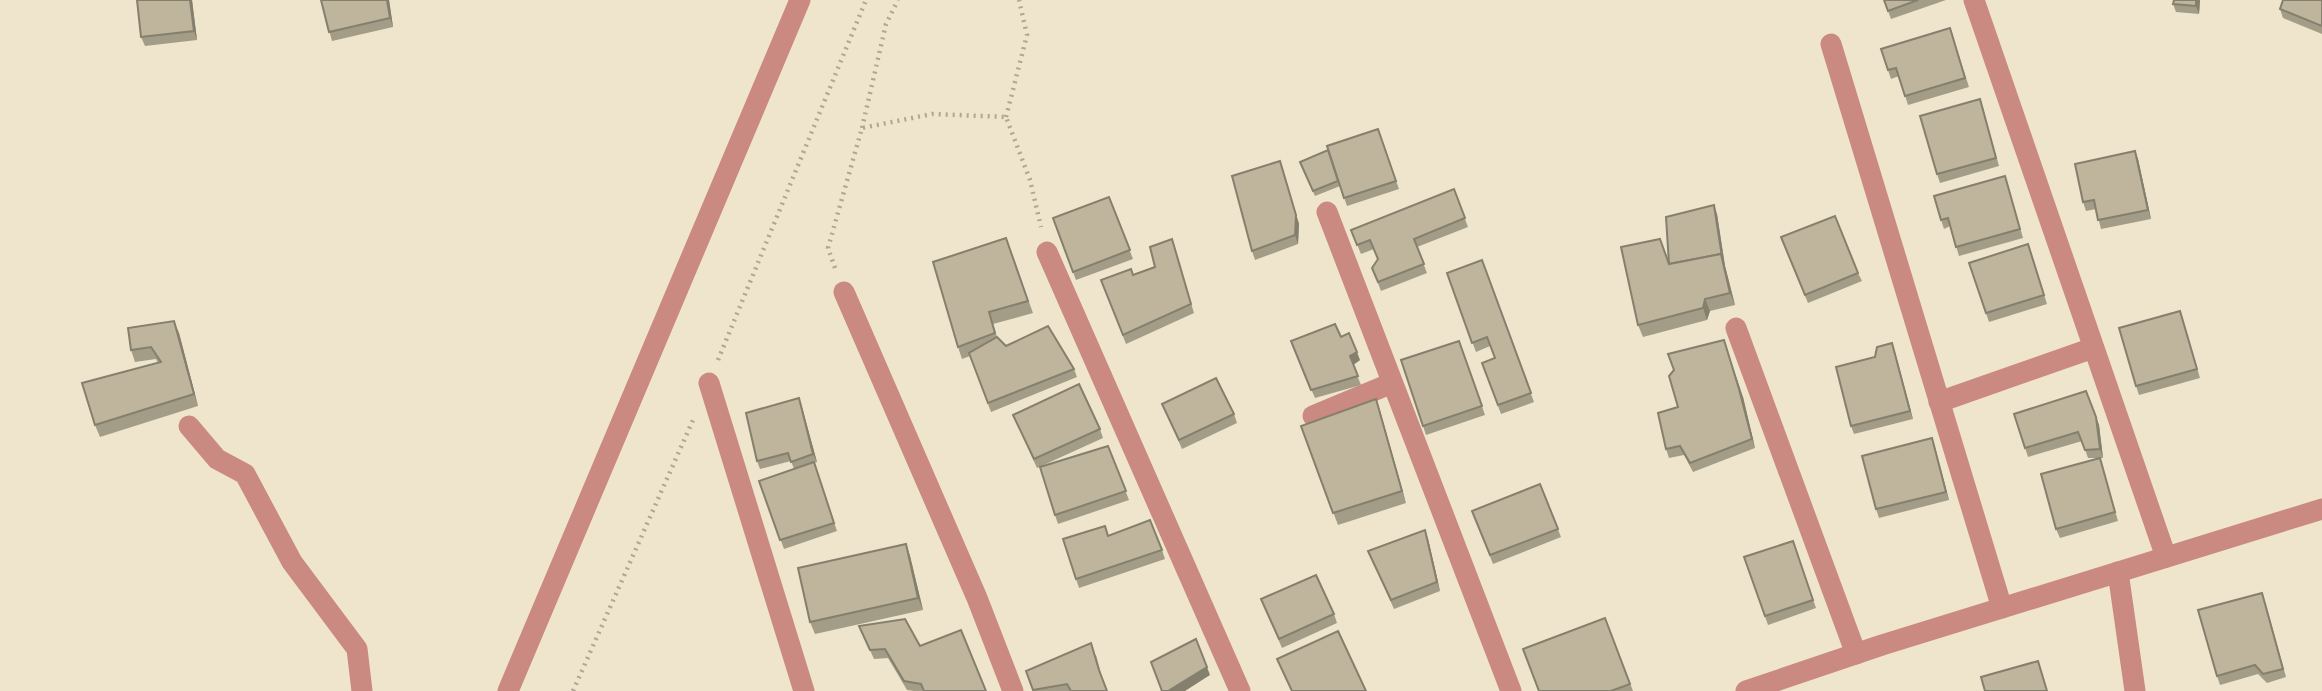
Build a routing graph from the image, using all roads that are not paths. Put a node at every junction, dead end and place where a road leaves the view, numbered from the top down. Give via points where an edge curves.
1 (800, 0) edge
2 (1974, 0) edge
3 (1831, 44) dead end
4 (1326, 212) dead end
5 (1047, 252) road end
6 (844, 292) road end
7 (1736, 328) dead end
8 (2093, 348) junction
9 (709, 383) road end
10 (1392, 383) junction
11 (1939, 402) junction
12 (1313, 416) dead end
13 (189, 426) dead end
14 (2322, 509) edge
15 (2166, 558) junction
16 (2118, 572) junction
17 (2002, 608) junction
18 (1856, 654) junction
19 (362, 691) edge
20 (508, 691) edge
21 (804, 691) edge
22 (1013, 691) edge
23 (1240, 691) edge
24 (1511, 691) edge
25 (1746, 691) edge
26 (2135, 691) edge

1 - 20 street
2 - 8 street
3 - 11 street
4 - 10 street
5 - 23 street
6 - 22 street
7 - 18 street
8 - 11 street
8 - 15 street
9 - 21 street
10 - 12 street
10 - 24 street
11 - 17 street
13 - 19 street via 217,459 250,480 292,562 357,649
14 - 15 street
15 - 16 street
16 - 17 street
16 - 26 street
17 - 18 street
18 - 25 street

